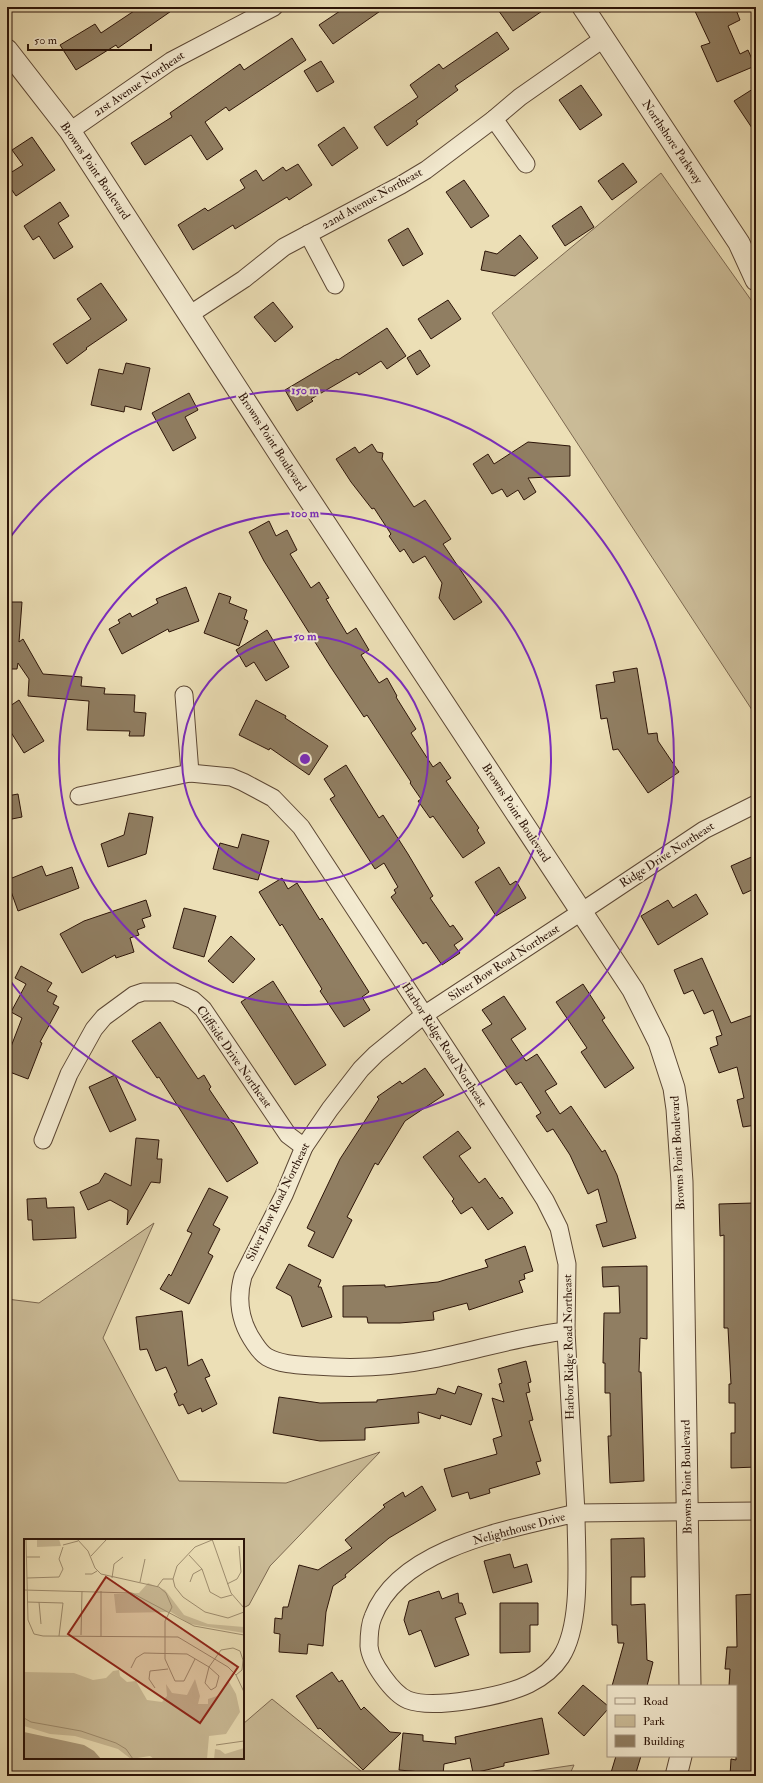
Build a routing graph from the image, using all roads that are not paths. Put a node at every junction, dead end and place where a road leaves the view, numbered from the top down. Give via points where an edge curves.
1 (274, 7) edge
2 (583, 7) edge
3 (603, 39) junction
4 (7, 50) edge
5 (494, 120) junction
6 (70, 131) junction
7 (526, 164) dead end
8 (308, 234) junction
9 (756, 280) edge
10 (335, 285) dead end
11 (190, 315) junction
12 (184, 695) dead end
13 (190, 773) junction
14 (79, 796) dead end
15 (756, 804) edge
16 (581, 912) junction
17 (424, 1015) junction
18 (43, 1140) dead end
19 (304, 1147) junction
20 (566, 1331) junction
21 (756, 1511) edge
22 (688, 1512) junction
23 (576, 1513) junction
24 (690, 1685) edge
25 (680, 1757) edge
26 (676, 1776) edge

1 - 6 street, 21st Avenue Northeast via 171,61
2 - 3 street, Northshore Parkway
3 - 5 street, 22nd Avenue Northeast via 520,97
3 - 9 street, Northshore Parkway via 727,224
4 - 6 street, Browns Point Boulevard
5 - 7 street
5 - 8 street, 22nd Avenue Northeast via 426,170
6 - 11 street, Browns Point Boulevard
8 - 10 street, 22nd Avenue Northeast
8 - 11 street, 22nd Avenue Northeast via 284,247 244,279
11 - 16 street, Browns Point Boulevard
12 - 13 street
13 - 14 street, Harbor Ridge Road Northeast
13 - 17 street, Harbor Ridge Road Northeast via 243,782 272,798 290,815 301,827
15 - 16 street, Ridge Drive Northeast via 704,830
16 - 17 street, Silver Bow Road Northeast
16 - 22 street, Browns Point Boulevard via 633,990 648,1018 660,1042 674,1088 682,1182
17 - 19 street, Silver Bow Road Northeast via 361,1069 330,1108
17 - 20 street, Harbor Ridge Road Northeast via 541,1193 559,1228 567,1264
18 - 19 street, Cliffside Drive Northeast via 69,1074 94,1029 104,1017 134,995 165,991 184,995 203,1009 288,1135
19 - 20 street, Silver Bow Road Northeast via 284,1195 242,1276 240,1287 241,1313 246,1332 261,1353 268,1358 294,1365 391,1366 433,1359 538,1334
20 - 23 street, Harbor Ridge Road Northeast
21 - 22 street
22 - 23 street
22 - 24 street, Browns Point Boulevard
23 - 23 street, Nelighthouse Drive via 483,1536 439,1555 396,1581 380,1601 372,1619 369,1650 381,1674 407,1700 433,1703 469,1700 514,1690 530,1683 553,1667 569,1641 573,1625
25 - 26 street

